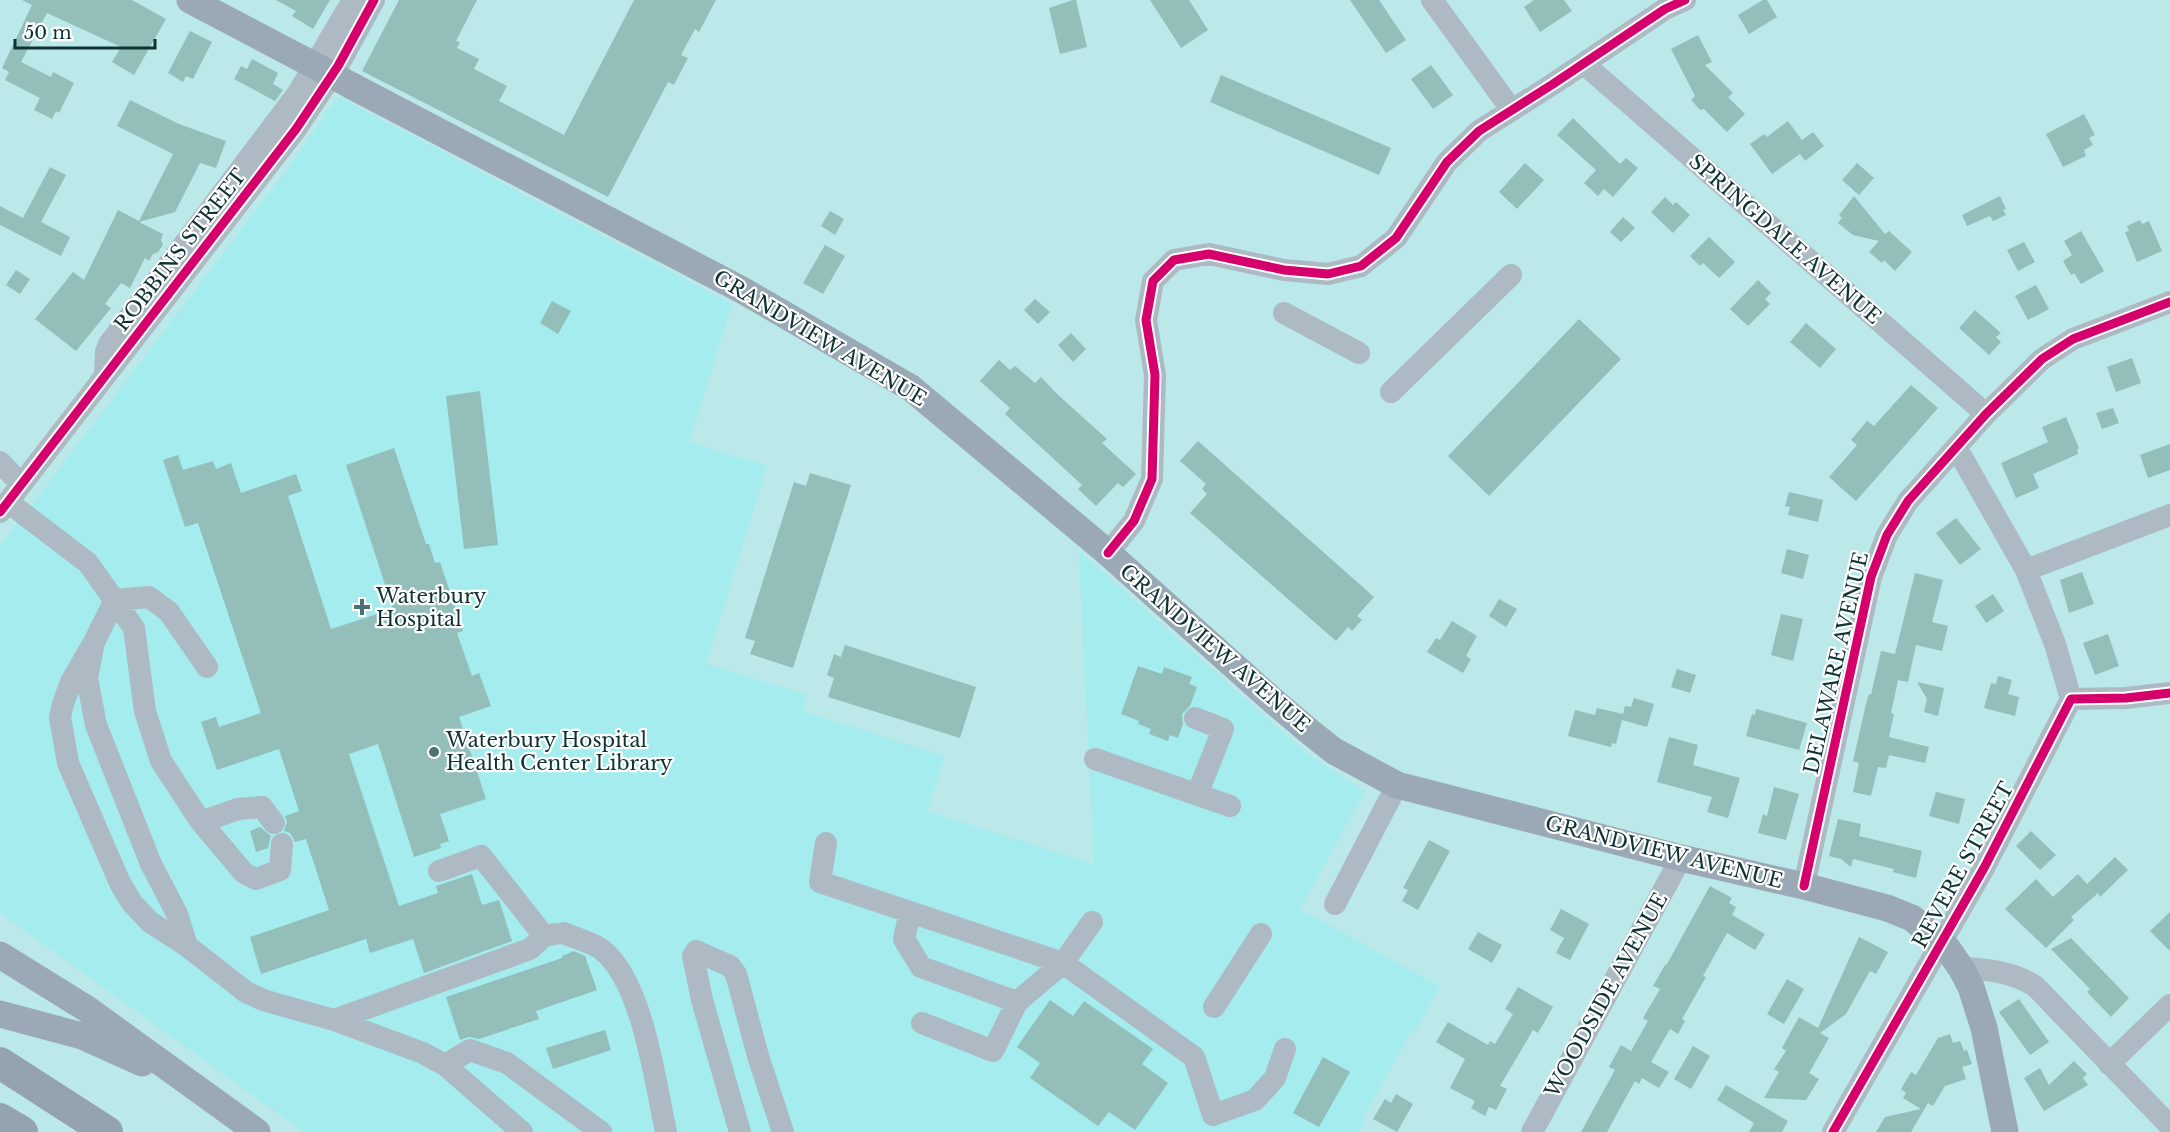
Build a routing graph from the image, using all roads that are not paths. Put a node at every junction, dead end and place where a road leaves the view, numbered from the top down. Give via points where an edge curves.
1 (190, 0) edge
2 (353, 0) edge
3 (374, 0) edge
4 (1432, 0) edge
5 (1685, 0) edge
6 (1584, 64) junction
7 (318, 68) junction
8 (1511, 109) junction
9 (1511, 275) dead end
10 (2170, 302) edge
11 (1284, 313) dead end
12 (1359, 353) dead end
13 (105, 376) junction
14 (1391, 392) dead end
15 (1986, 414) junction
16 (1956, 447) junction
17 (0, 462) edge
18 (21, 484) junction
19 (4, 507) edge
20 (2170, 515) edge
21 (1108, 553) junction
22 (2026, 570) junction
23 (115, 600) junction
24 (94, 642) junction
25 (207, 667) dead end
26 (2170, 693) edge
27 (2071, 699) junction
28 (1195, 718) dead end
29 (1095, 759) dead end
30 (1397, 785) junction
31 (1197, 795) junction
32 (1230, 806) dead end
33 (201, 822) junction
34 (274, 823) dead end
35 (826, 843) dead end
36 (282, 844) dead end
37 (1681, 858) junction
38 (439, 871) dead end
39 (1804, 886) junction
40 (1335, 904) dead end
41 (910, 912) junction
42 (1092, 922) dead end
43 (554, 934) junction
44 (1261, 934) dead end
45 (0, 938) edge
46 (1941, 942) junction
47 (187, 946) junction
48 (0, 956) edge
49 (1063, 963) junction
50 (1961, 968) junction
51 (56, 988) junction
52 (1017, 1002) junction
53 (2170, 1005) edge
54 (1214, 1007) dead end
55 (0, 1014) edge
56 (334, 1020) junction
57 (922, 1023) dead end
58 (1285, 1049) dead end
59 (0, 1063) edge
60 (2109, 1064) junction
61 (446, 1065) junction
62 (210, 1097) junction
63 (0, 1119) edge
64 (1207, 1124) edge
65 (2170, 1126) edge
66 (22, 1132) edge
67 (107, 1132) edge
68 (257, 1132) edge
69 (522, 1132) edge
70 (601, 1132) edge
71 (666, 1132) edge
72 (740, 1132) edge
73 (783, 1132) edge
74 (1532, 1132) edge
75 (1833, 1132) edge
76 (2006, 1132) edge

1 - 7 main road, GRANDVIEW AVENUE
2 - 7 street, ROBBINS STREET
3 - 13 street, ROBBINS STREET via 338,66 301,121
4 - 8 street
5 - 6 street via 1665,9
6 - 8 street
6 - 15 street, SPRINGDALE AVENUE
7 - 13 street, ROBBINS STREET via 109,345
7 - 21 main road, GRANDVIEW AVENUE, bridge via 742,290 911,388
8 - 21 street via 1479,131 1448,162 1396,238 1360,266 1328,274 1284,270 1209,254 1174,260 1153,280 1146,320 1155,375 1152,479 1134,520
9 - 14 street
10 - 15 street, DELAWARE AVENUE via 2073,339 2043,359
11 - 12 street
13 - 18 street, ROBBINS STREET
15 - 16 street, DELAWARE AVENUE
16 - 22 street
16 - 39 street, DELAWARE AVENUE via 1908,501 1887,535 1871,577
17 - 18 street
18 - 19 street, ROBBINS STREET
19 - 23 street via 88,563
20 - 22 street
21 - 30 main road, GRANDVIEW AVENUE via 1334,751
22 - 27 street via 2055,644
23 - 24 street
23 - 25 street via 149,597 169,612
23 - 33 street via 134,628 145,711 161,760
24 - 47 street via 87,678 96,725
24 - 47 street via 71,682 60,717 68,763 132,903 150,922
26 - 27 street
27 - 46 street, REVERE STREET via 1984,868
28 - 31 street via 1223,729
29 - 31 street
30 - 37 main road, GRANDVIEW AVENUE
30 - 40 street
31 - 32 street
33 - 34 street via 238,809 262,807
33 - 36 street via 244,873 256,879 280,870
35 - 41 street via 820,882
37 - 39 main road, GRANDVIEW AVENUE
37 - 74 street, WOODSIDE AVENUE
38 - 43 street via 481,856
39 - 46 main road, GRANDVIEW AVENUE via 1900,912
41 - 49 street
41 - 52 street via 904,939 921,967
42 - 49 street
43 - 56 street via 530,949
43 - 71 street via 600,948 623,974 640,1012
44 - 54 street
45 - 51 main road
46 - 50 main road, GRANDVIEW AVENUE
46 - 75 street, REVERE STREET
47 - 56 street via 246,992
48 - 51 main road
49 - 52 street
49 - 64 street via 1194,1057
50 - 60 street via 2002,972 2029,982
50 - 76 main road, GRANDVIEW AVENUE via 1979,1008
51 - 62 main road
52 - 57 street via 993,1051
53 - 60 street
55 - 62 main road via 111,1048
56 - 61 street
58 - 64 street via 1275,1078 1255,1100
59 - 67 highway
60 - 65 street
61 - 69 street
61 - 70 street via 470,1050 499,1059
62 - 68 main road
63 - 66 highway
72 - 73 street via 702,1000 693,956 696,951 730,966 736,974

